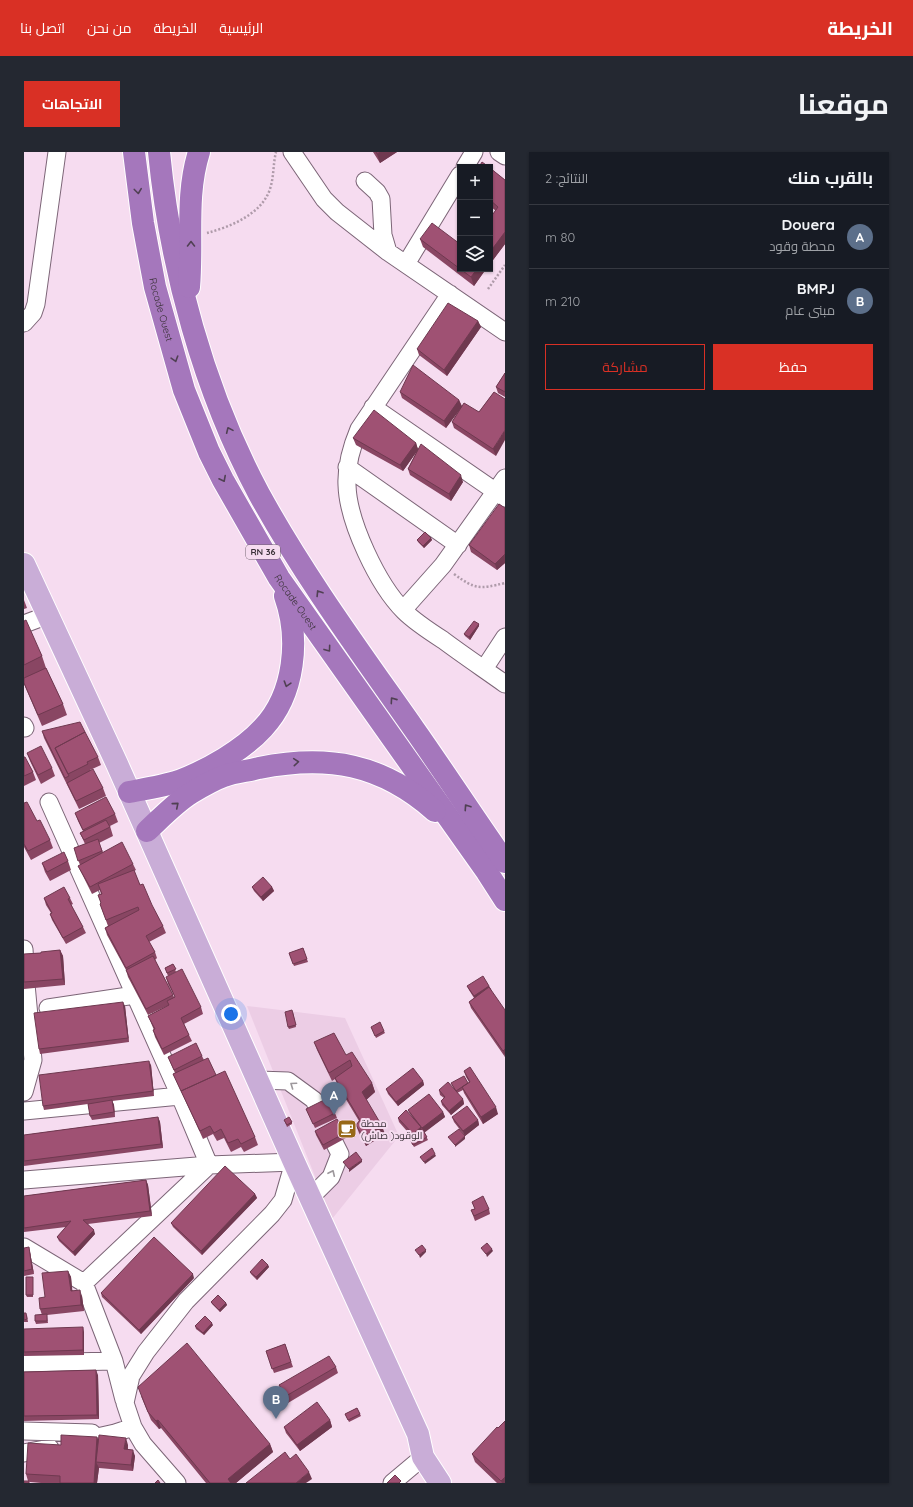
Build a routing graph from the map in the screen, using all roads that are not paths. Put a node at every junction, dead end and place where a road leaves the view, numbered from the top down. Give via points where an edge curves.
1 (57, 152) edge
2 (134, 152) edge
3 (158, 152) edge
4 (199, 152) edge
5 (292, 152) edge
6 (474, 152) edge
7 (499, 152) edge
8 (505, 156) edge
9 (467, 164) edge
10 (457, 180) edge
11 (365, 181) dead end
12 (388, 252) junction
13 (406, 264) junction
14 (450, 294) junction
15 (188, 310) junction
16 (24, 323) edge
17 (505, 332) edge
18 (373, 407) junction
19 (347, 467) junction
20 (502, 489) edge
21 (458, 545) junction
22 (25, 568) edge
23 (278, 578) junction
24 (403, 610) junction
25 (48, 614) junction
26 (24, 624) edge
27 (505, 637) edge
28 (484, 669) junction
29 (505, 684) edge
30 (117, 764) junction
31 (160, 785) junction
32 (129, 792) junction
33 (49, 802) dead end
34 (147, 831) junction
35 (460, 834) junction
36 (486, 835) junction
37 (505, 856) edge
38 (505, 862) edge
39 (505, 900) edge
40 (24, 949) edge
41 (135, 995) junction
42 (48, 1008) dead end
43 (28, 1060) edge
44 (258, 1080) junction
45 (24, 1092) edge
46 (180, 1096) junction
47 (318, 1108) edge
48 (24, 1111) edge
49 (335, 1144) edge
50 (294, 1162) junction
51 (209, 1165) junction
52 (24, 1180) edge
53 (311, 1197) junction
54 (24, 1247) edge
55 (84, 1283) junction
56 (114, 1361) junction
57 (24, 1363) edge
58 (126, 1403) junction
59 (133, 1427) junction
60 (24, 1431) edge
61 (115, 1433) junction
62 (24, 1453) edge
63 (423, 1457) junction
64 (177, 1483) edge
65 (392, 1483) edge
66 (440, 1483) edge

1 - 16 street via 36,304 34,313
2 -> 23 highway, Rocade Ouest / RN 36 via 148,253 184,390 223,480
3 - 15 highway via 175,257
15 -> 4 highway via 191,273 191,194
5 - 12 street via 324,199 357,229
6 - 9 street
7 - 8 street
10 - 13 street
11 - 12 street via 382,199 383,236
12 - 13 street
13 - 14 street
14 - 17 street
14 - 18 street
36 -> 15 highway via 324,600 259,493 223,415
18 - 19 street via 359,429 350,450
18 - 20 street
19 - 21 street
19 - 24 street via 351,512 362,543 375,570
20 - 21 street
21 - 24 street
22 - 25 main road
23 -> 31 highway via 291,620 293,655 284,694 275,712 264,728 227,757 178,781
23 -> 35 highway, Rocade Ouest / RN 36
24 - 28 street
25 - 26 street
25 - 30 main road
27 - 28 street
28 - 29 street
30 - 31 main road via 138,778
30 - 32 main road
31 - 32 highway
32 - 34 main road
33 - 41 street
34 -> 35 highway via 191,793 224,776 306,761 330,762 374,772 411,792
34 - 44 main road
35 - 39 highway, Rocade Ouest / RN 36
36 - 37 highway
36 - 38 highway
40 - 43 street
41 - 42 street
41 - 46 street
43 - 45 street
47 -> 44 street via 314,1100 288,1080
44 - 50 main road
46 - 48 street
46 - 51 street
53 -> 49 street via 331,1177 340,1154
50 - 51 street
50 - 53 main road
50 - 58 street via 283,1200 186,1301 146,1352 131,1376
51 - 52 street
51 - 55 street
53 - 63 main road via 418,1434
54 - 55 street
55 - 56 street
56 - 57 street
56 - 58 street
58 - 59 street
59 - 61 street
59 - 64 street via 143,1444
60 - 61 street
61 - 62 street
63 - 65 street
63 - 66 main road

